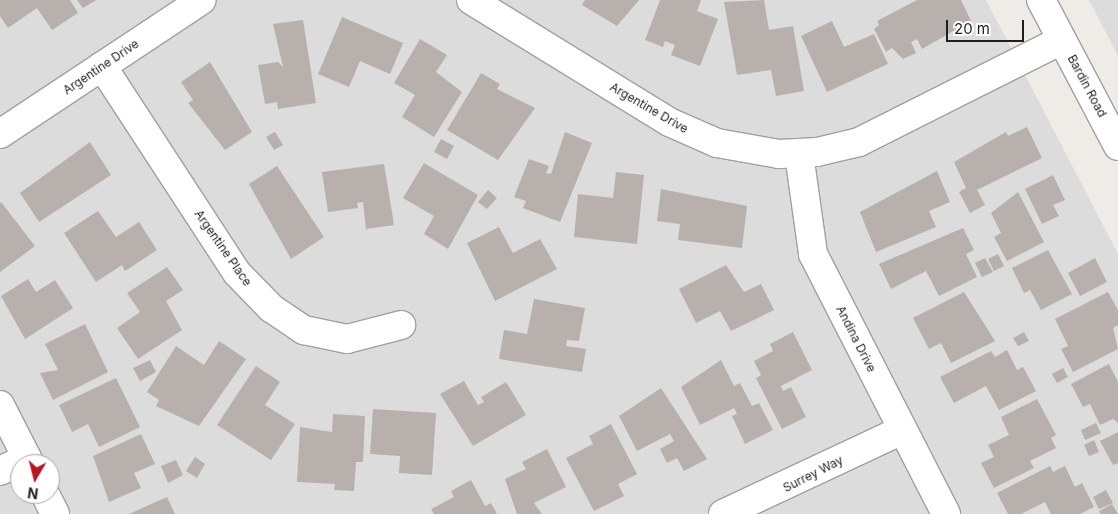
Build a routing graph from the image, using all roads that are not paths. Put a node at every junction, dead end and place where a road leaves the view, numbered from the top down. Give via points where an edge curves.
1 (202, 0) edge
2 (471, 0) edge
3 (1041, 0) edge
4 (505, 9) edge
5 (1062, 40) junction
6 (102, 66) junction
7 (0, 134) edge
8 (1118, 146) edge
9 (799, 154) junction
10 (401, 324) dead end
11 (0, 404) edge
12 (902, 430) junction
13 (25, 454) edge
14 (723, 514) edge
15 (946, 514) edge

1 - 6 street, Argentine Drive
2 - 4 street, Argentine Drive
3 - 5 street, Bardin Road
4 - 9 street, Argentine Drive via 693,133 737,149
5 - 8 street, Bardin Road
5 - 9 street, Argentine Drive via 882,133 836,148
6 - 7 street, Argentine Drive
6 - 10 street, Argentine Place via 237,273 272,308 304,330 347,339
9 - 12 street, Andina Drive via 813,254
11 - 13 street
12 - 14 street, Surrey Way
12 - 15 street, Andina Drive

